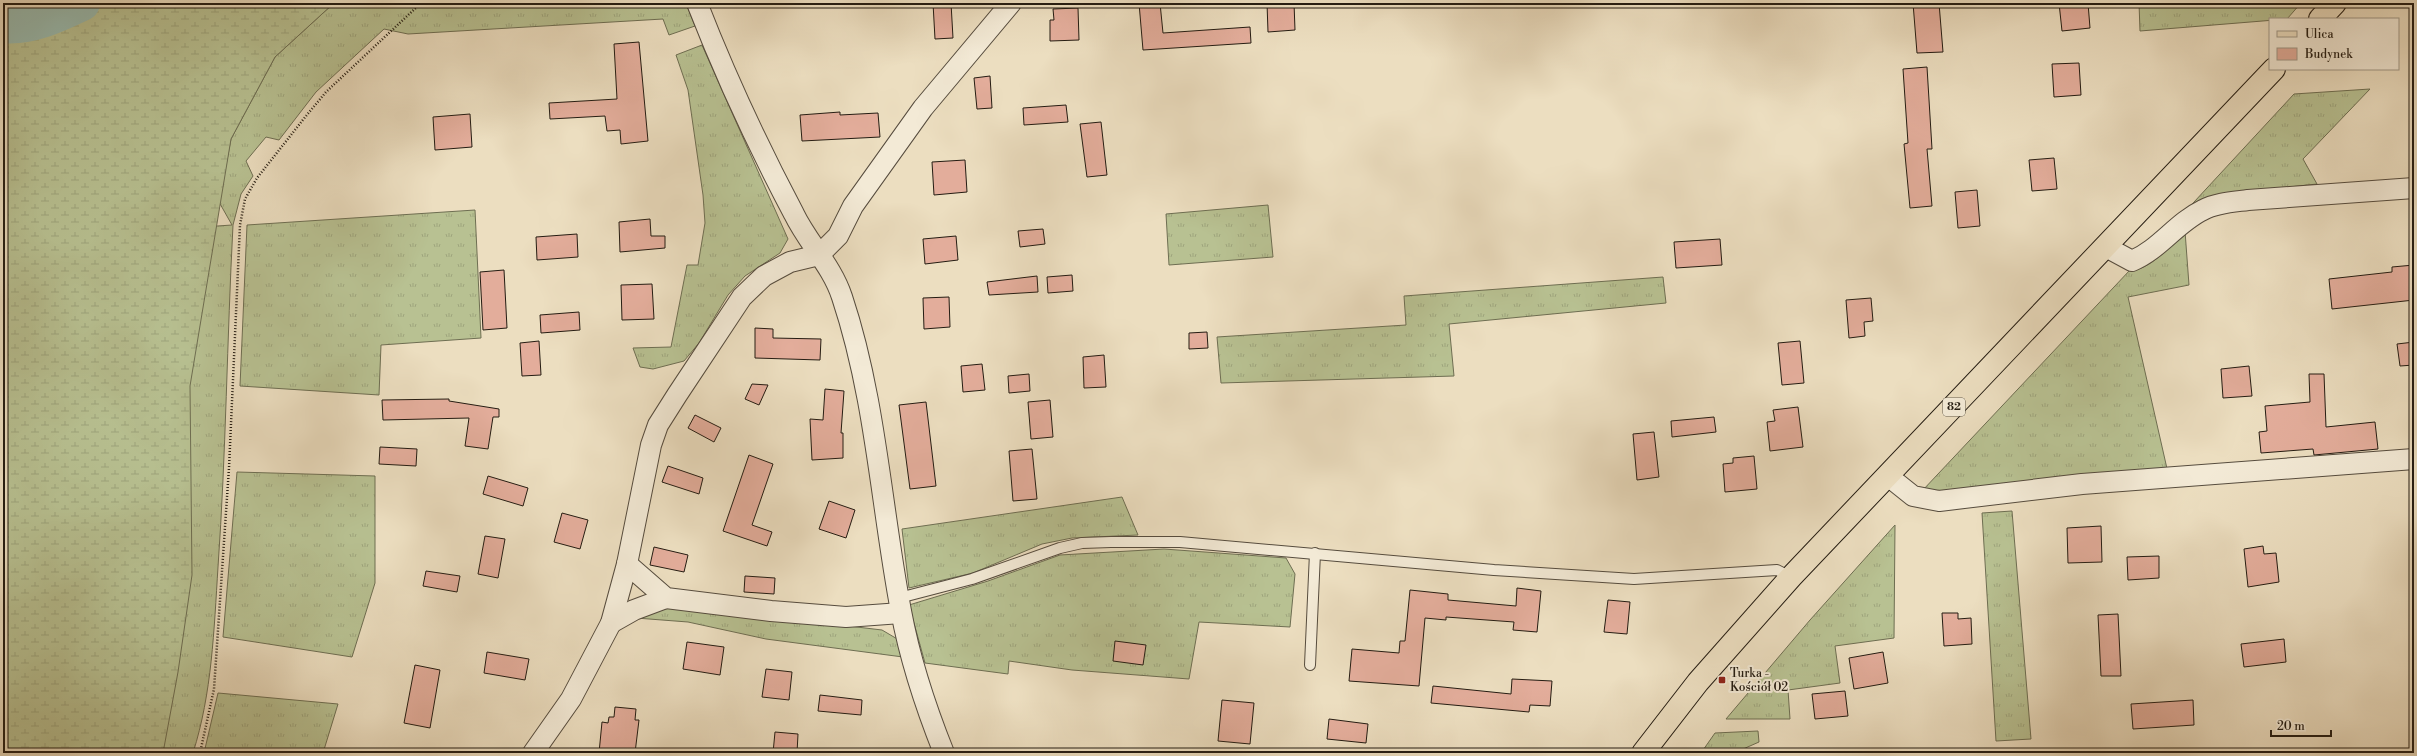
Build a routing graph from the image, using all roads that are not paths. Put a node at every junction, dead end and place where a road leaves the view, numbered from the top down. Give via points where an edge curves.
1 (697, 3) edge
2 (1011, 3) edge
3 (2335, 3) edge
4 (2321, 18) edge
5 (2273, 70) edge
6 (2414, 188) edge
7 (2106, 247) junction
8 (819, 255) junction
9 (2414, 459) edge
10 (1888, 476) junction
11 (1315, 553) junction
12 (627, 564) junction
13 (1791, 577) junction
14 (666, 598) junction
15 (900, 605) junction
16 (611, 623) junction
17 (1310, 665) dead end
18 (533, 753) edge
19 (944, 753) edge
20 (1644, 753) edge

1 - 8 street via 766,158 798,223
2 - 8 street via 923,108 853,206 838,236
3 - 4 main road
5 - 7 main road, 82
6 - 7 street via 2224,204 2204,210 2188,219 2148,254 2132,261
7 - 10 main road, 82
8 - 12 street via 790,262 764,276 742,297 666,413 651,445
8 - 15 street via 836,281 863,368 878,448
9 - 10 street via 2082,484 1939,501 1913,496
10 - 13 main road, 82
11 - 13 lane via 1494,570 1634,578 1777,570
11 - 15 lane via 1180,542 1082,543 1060,548
11 - 17 lane
12 - 14 street
12 - 16 street
13 - 20 main road, 82 via 1707,672
14 - 15 street via 846,617
14 - 16 street via 634,610
15 - 19 street via 916,673
16 - 18 street via 571,699

